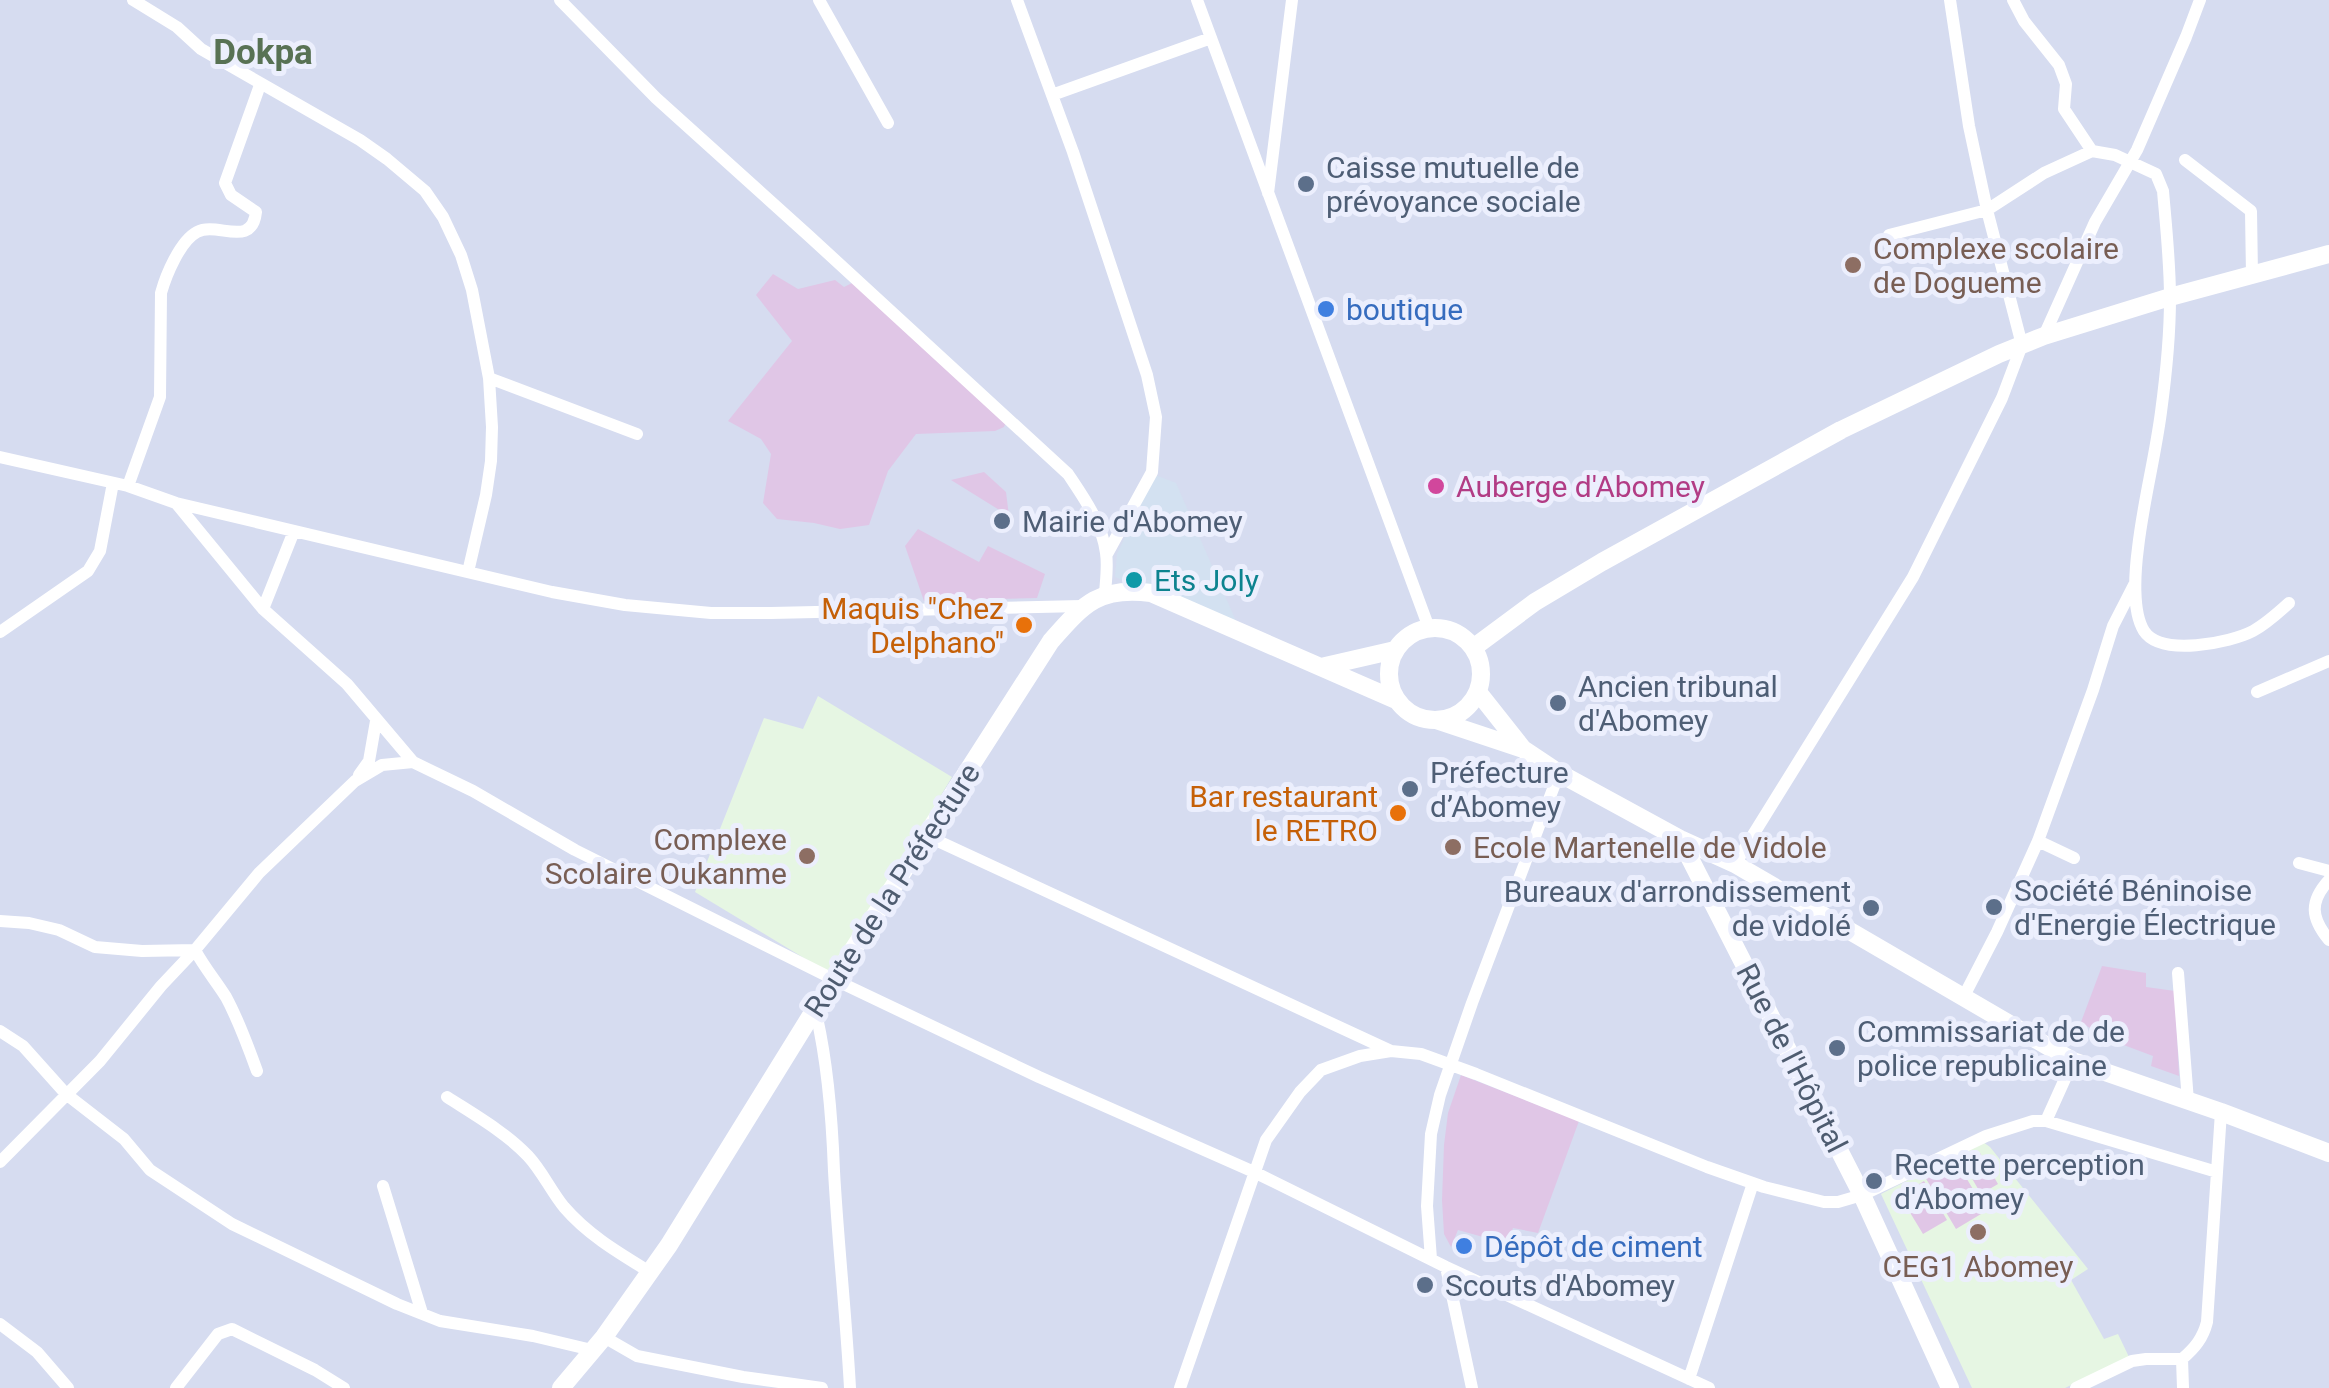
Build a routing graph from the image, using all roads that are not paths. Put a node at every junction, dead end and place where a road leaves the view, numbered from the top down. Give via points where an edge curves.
1 (133, 0) edge
2 (560, 0) edge
3 (819, 0) edge
4 (1017, 0) edge
5 (1197, 0) edge
6 (1292, 0) edge
7 (1950, 0) edge
8 (2013, 0) edge
9 (2200, 0) edge
10 (1211, 38) junction
11 (260, 85) junction
12 (1052, 95) junction
13 (888, 123) dead end
14 (2092, 151) junction
15 (2185, 160) dead end
16 (2131, 161) junction
17 (1268, 196) junction
18 (1986, 210) junction
19 (1889, 234) dead end
20 (2329, 254) edge
21 (2252, 275) junction
22 (2170, 297) junction
23 (2044, 336) junction
24 (2022, 345) junction
25 (489, 378) junction
26 (637, 434) dead end
27 (0, 457) edge
28 (113, 482) junction
29 (128, 486) junction
30 (176, 502) junction
31 (294, 530) junction
32 (1107, 554) junction
33 (468, 572) junction
34 (2134, 585) junction
35 (1106, 593) junction
36 (2289, 603) dead end
37 (1082, 606) junction
38 (263, 608) junction
39 (1429, 628) junction
40 (0, 632) edge
41 (1474, 648) junction
42 (1395, 650) junction
43 (2329, 661) edge
44 (1320, 666) junction
45 (1478, 692) junction
46 (2257, 692) dead end
47 (1396, 700) junction
48 (376, 720) junction
49 (1436, 720) junction
50 (1523, 749) junction
51 (413, 762) junction
52 (1559, 773) junction
53 (355, 781) junction
54 (928, 836) junction
55 (1680, 840) junction
56 (2038, 841) junction
57 (2074, 858) dead end
58 (2299, 862) dead end
59 (1735, 864) junction
60 (2329, 872) edge
61 (2329, 880) edge
62 (0, 921) edge
63 (2329, 940) edge
64 (195, 950) junction
65 (2178, 973) dead end
66 (835, 980) junction
67 (1964, 998) junction
68 (815, 1009) junction
69 (0, 1031) edge
70 (1392, 1051) junction
71 (2073, 1061) junction
72 (1450, 1064) junction
73 (257, 1071) dead end
74 (66, 1094) junction
75 (447, 1096) dead end
76 (2188, 1100) junction
77 (2222, 1112) junction
78 (2046, 1121) junction
79 (2329, 1153) edge
80 (0, 1162) edge
81 (1254, 1172) junction
82 (2216, 1172) junction
83 (1753, 1184) junction
84 (382, 1186) dead end
85 (1862, 1195) junction
86 (1431, 1258) junction
87 (1446, 1267) junction
88 (650, 1272) junction
89 (422, 1313) junction
90 (0, 1324) edge
91 (598, 1344) junction
92 (2182, 1359) junction
93 (1689, 1379) junction
94 (338, 1386) edge
95 (68, 1388) edge
96 (176, 1388) edge
97 (561, 1388) edge
98 (822, 1388) edge
99 (850, 1388) edge
100 (1180, 1388) edge
101 (1472, 1388) edge
102 (1708, 1388) edge
103 (1950, 1388) edge
104 (2076, 1388) edge
105 (2183, 1388) edge

1 - 11 street
2 - 32 street via 656,98 1068,474 1100,528
3 - 13 street
4 - 12 street
5 - 10 street
6 - 17 street
7 - 18 street
8 - 14 street via 2059,65 2064,109
9 - 16 street
10 - 12 street
10 - 17 street
11 - 25 street via 360,140 425,192 461,255
11 - 29 street via 225,183 256,218 244,231 198,231 165,277 160,397
12 - 32 street via 1148,375 1156,416 1152,472
14 - 16 street
14 - 18 street
15 - 21 street via 2251,211
16 - 22 street via 2162,182
16 - 23 street via 2095,222
17 - 39 street
18 - 19 street
18 - 24 street
20 - 21 street
21 - 22 street
22 - 23 street
22 - 34 street via 2161,414
23 - 24 street
24 - 41 street via 1841,430 1535,602
24 - 59 street via 1913,577
25 - 26 street
25 - 33 street via 491,461
27 - 28 street
28 - 29 street
28 - 40 street via 100,551 88,571
29 - 30 street
30 - 31 street
30 - 38 street
31 - 33 street
31 - 38 street
32 - 35 street
33 - 37 street via 626,605 712,613
34 - 36 street via 2143,630 2168,645 2238,638
34 - 56 street
35 - 37 street, Route de la Préfecture
35 - 44 street via 1150,593
37 - 54 street, Route de la Préfecture via 1051,642
38 - 48 street via 348,684
39 - 41 street via 1449,630
39 - 42 street
41 - 45 street
42 - 44 street
42 - 47 street via 1389,680
43 - 46 street
44 - 47 street
45 - 49 street via 1456,715
45 - 50 street
47 - 49 street via 1414,715
48 - 51 street
48 - 53 street via 369,761
49 - 50 street
50 - 52 street
51 - 53 street via 382,765
51 - 66 street
52 - 55 street
52 - 72 street
53 - 64 street via 259,873
54 - 66 street, Route de la Préfecture
54 - 70 street
55 - 59 street
55 - 85 street, Rue de l'Hôpital
56 - 57 street
56 - 67 street
58 - 60 street
59 - 67 street
61 - 63 street via 2315,912
62 - 64 street via 59,930 95,947
64 - 73 street via 240,1025
64 - 74 street
65 - 76 street
66 - 68 street, Route de la Préfecture
66 - 81 street
67 - 71 street
68 - 88 street, Route de la Préfecture
68 - 99 street via 834,1138
69 - 74 street via 23,1046
70 - 72 street
70 - 81 street via 1321,1070 1266,1140
71 - 76 street
71 - 78 street
72 - 83 street
72 - 86 street via 1431,1134
74 - 80 street
74 - 89 street via 124,1139 150,1170 232,1224
75 - 88 street via 530,1158 580,1224
76 - 77 street
77 - 79 street
77 - 82 street
78 - 82 street
78 - 85 street via 1986,1136
81 - 86 street
81 - 100 street
82 - 92 street via 2207,1322
83 - 85 street via 1824,1202
83 - 93 street
84 - 89 street
85 - 103 street, Rue de l'Hôpital
86 - 87 street
87 - 93 street
87 - 101 street
88 - 91 street, Route de la Préfecture
89 - 91 street
90 - 95 street
91 - 97 street, Route de la Préfecture
91 - 98 street
92 - 104 street via 2132,1361
92 - 105 street
93 - 102 street
94 - 96 street via 232,1329 218,1334

